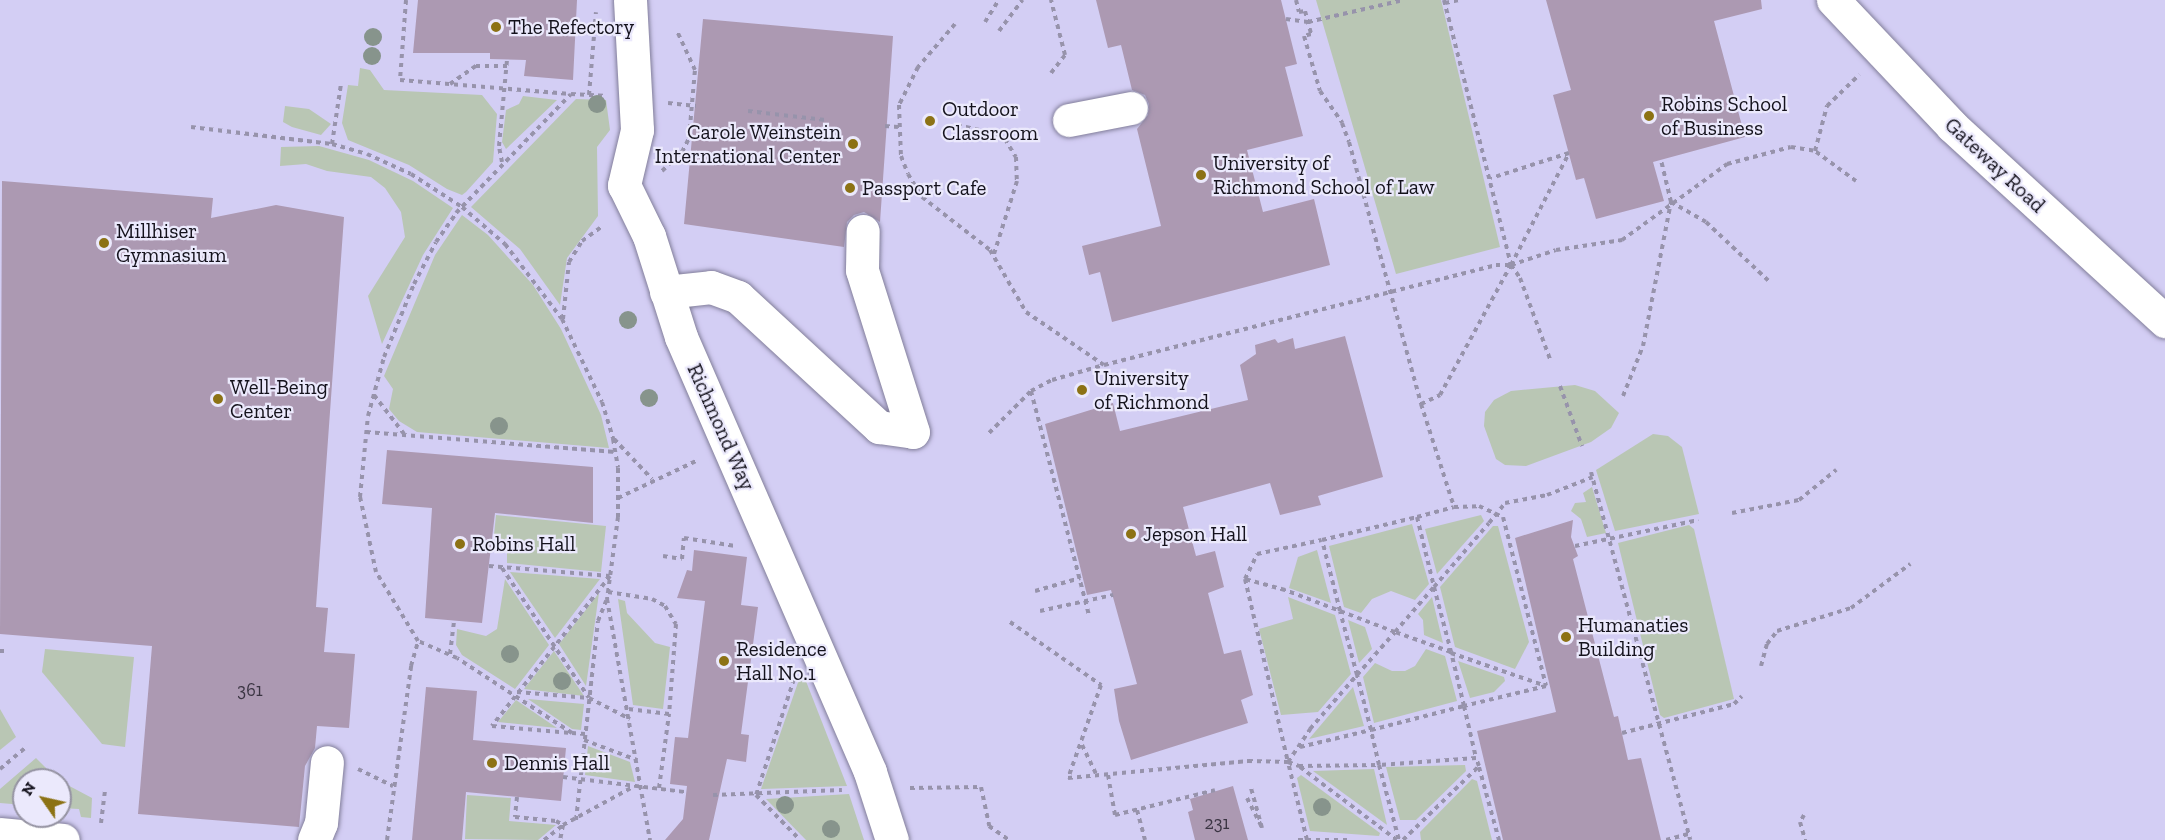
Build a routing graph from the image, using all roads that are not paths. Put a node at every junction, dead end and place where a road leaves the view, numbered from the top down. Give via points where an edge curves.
1 (630, 0) edge
2 (1833, 0) edge
3 (1131, 108) dead end
4 (1069, 120) dead end
5 (863, 231) dead end
6 (666, 292) junction
7 (2165, 321) edge
8 (327, 762) dead end
9 (0, 834) edge
10 (63, 840) edge
11 (314, 840) edge
12 (892, 840) edge

1 - 6 street, Richmond Way via 636,130 624,185 649,236
2 - 7 street, Gateway Road via 1952,126
3 - 4 street
5 - 6 street via 862,270 913,432 879,427 738,297 711,287
6 - 12 street, Richmond Way via 681,337 870,772
8 - 11 street via 321,823
9 - 10 street

